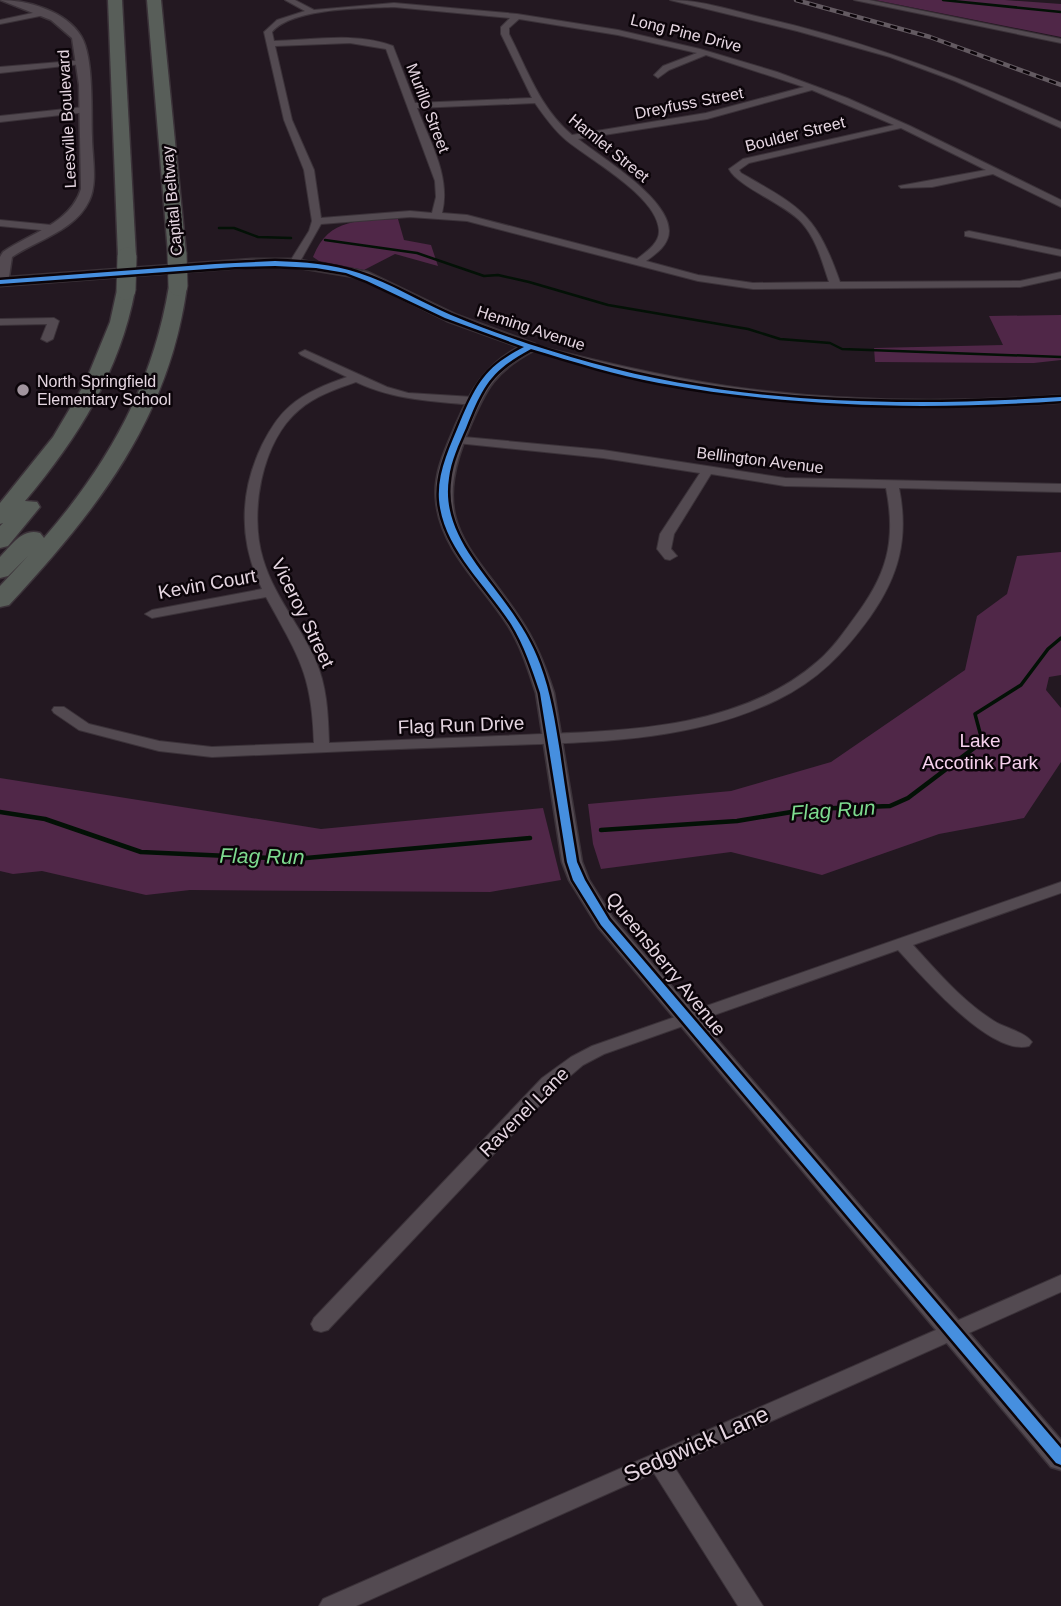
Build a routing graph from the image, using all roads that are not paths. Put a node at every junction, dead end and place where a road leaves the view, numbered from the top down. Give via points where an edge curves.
1 (5, 0) edge
2 (115, 0) edge
3 (154, 0) edge
4 (289, 0) edge
5 (674, 0) edge
6 (858, 0) edge
7 (42, 13) junction
8 (314, 13) junction
9 (517, 16) junction
10 (0, 22) edge
11 (1061, 41) edge
12 (271, 44) junction
13 (705, 53) junction
14 (82, 62) junction
15 (0, 70) edge
16 (658, 75) dead end
17 (813, 87) junction
18 (540, 100) junction
19 (413, 106) junction
20 (84, 110) junction
21 (0, 119) edge
22 (1061, 125) edge
23 (900, 126) junction
24 (568, 138) junction
25 (994, 172) junction
26 (904, 186) dead end
27 (1061, 204) edge
28 (437, 214) junction
29 (317, 220) junction
30 (0, 223) edge
31 (51, 228) junction
32 (968, 234) dead end
33 (1061, 253) edge
34 (639, 262) junction
35 (295, 263) junction
36 (1061, 275) edge
37 (2, 282) edge
38 (836, 286) junction
39 (0, 322) edge
40 (47, 339) dead end
41 (530, 347) junction
42 (305, 353) dead end
43 (356, 378) junction
44 (95, 385) junction
45 (1061, 399) edge
46 (473, 401) junction
47 (138, 415) junction
48 (457, 439) junction
49 (707, 471) junction
50 (892, 486) junction
51 (1061, 488) edge
52 (0, 517) edge
53 (0, 541) edge
54 (670, 556) dead end
55 (0, 571) edge
56 (270, 592) junction
57 (0, 600) edge
58 (152, 614) dead end
59 (59, 710) dead end
60 (552, 738) junction
61 (322, 748) junction
62 (1061, 887) edge
63 (901, 943) junction
64 (687, 1018) junction
65 (1023, 1042) dead end
66 (1061, 1283) edge
67 (321, 1324) dead end
68 (952, 1331) junction
69 (1061, 1459) edge
70 (658, 1461) junction
71 (358, 1600) edge
72 (331, 1606) edge
73 (751, 1606) edge

1 - 7 street, Leesville Boulevard
2 - 44 highway, bridge via 126,290 117,331
3 - 47 highway, Capital Beltway, bridge via 178,286 166,351
4 - 8 street
5 - 22 street via 872,49 967,83
6 - 11 street
7 - 10 street
7 - 14 street, Leesville Boulevard via 75,34
8 - 9 street, Long Pine Drive via 393,3
8 - 12 street, Long Pine Drive via 274,25 268,32
9 - 13 street, Long Pine Drive via 585,25
9 - 18 street, Hamlet Street via 505,27 505,34
12 - 19 street, Murillo Street via 362,42 388,46
12 - 29 street via 288,120 309,170
13 - 16 street
13 - 17 street, Long Pine Drive
14 - 15 street
14 - 20 street, Leesville Boulevard
17 - 23 street, Long Pine Drive
17 - 24 street, Dreyfuss Street via 707,116
18 - 19 street
18 - 24 street, Hamlet Street
19 - 28 street, Murillo Street via 440,181
20 - 21 street
20 - 31 street, Leesville Boulevard via 86,196 78,209
23 - 25 street, Long Pine Drive
23 - 38 street, Boulder Street via 746,161 734,169 808,224
24 - 34 street, Hamlet Street via 636,188 661,215 662,239
25 - 26 street
25 - 27 street, Long Pine Drive
28 - 29 street
28 - 34 street
29 - 35 street
30 - 31 street
31 - 37 street, Leesville Boulevard via 7,255
32 - 33 street
34 - 38 street via 730,283
35 - 37 street, Heming Avenue
35 - 41 street, Heming Avenue via 363,275 452,318
36 - 38 street via 1020,284
39 - 40 street via 54,321
41 - 45 street, Heming Avenue via 667,380 794,398 927,405
41 - 46 street, Queensberry Avenue via 490,371
42 - 43 street
43 - 46 street via 399,394
43 - 56 street, Viceroy Street via 295,408 281,422 261,458 251,490 249,522 255,559
44 - 52 highway via 51,455
44 - 53 highway via 50,478
46 - 48 street, Queensberry Avenue
47 - 55 highway via 75,493
47 - 57 highway, Capital Beltway via 107,469 66,525
48 - 49 street, Bellington Avenue
48 - 60 street, Queensberry Avenue via 444,480 447,519 463,553 528,647 545,693
49 - 50 street, Bellington Avenue via 785,482
49 - 54 street via 667,534 664,549
50 - 51 street, Bellington Avenue
50 - 60 street, Flag Run Drive via 899,529 888,576 871,607 821,666 778,694 724,716 632,734
56 - 58 street, Kevin Court
56 - 61 street, Viceroy Street via 313,671 320,697
59 - 61 street, Flag Run Drive via 84,727 178,749
60 - 61 street, Flag Run Drive
60 - 64 street, Queensberry Avenue via 579,880 605,922
62 - 63 street, Ravenel Lane
63 - 64 street, Ravenel Lane
63 - 65 street via 977,1019
64 - 67 street, Ravenel Lane via 598,1050 561,1072
64 - 68 street, Queensberry Avenue
66 - 68 street, Sedgwick Lane
68 - 69 street, Queensberry Avenue
68 - 70 street, Sedgwick Lane
70 - 71 street, Sedgwick Lane
70 - 73 street
71 - 72 street, Sedgwick Lane

